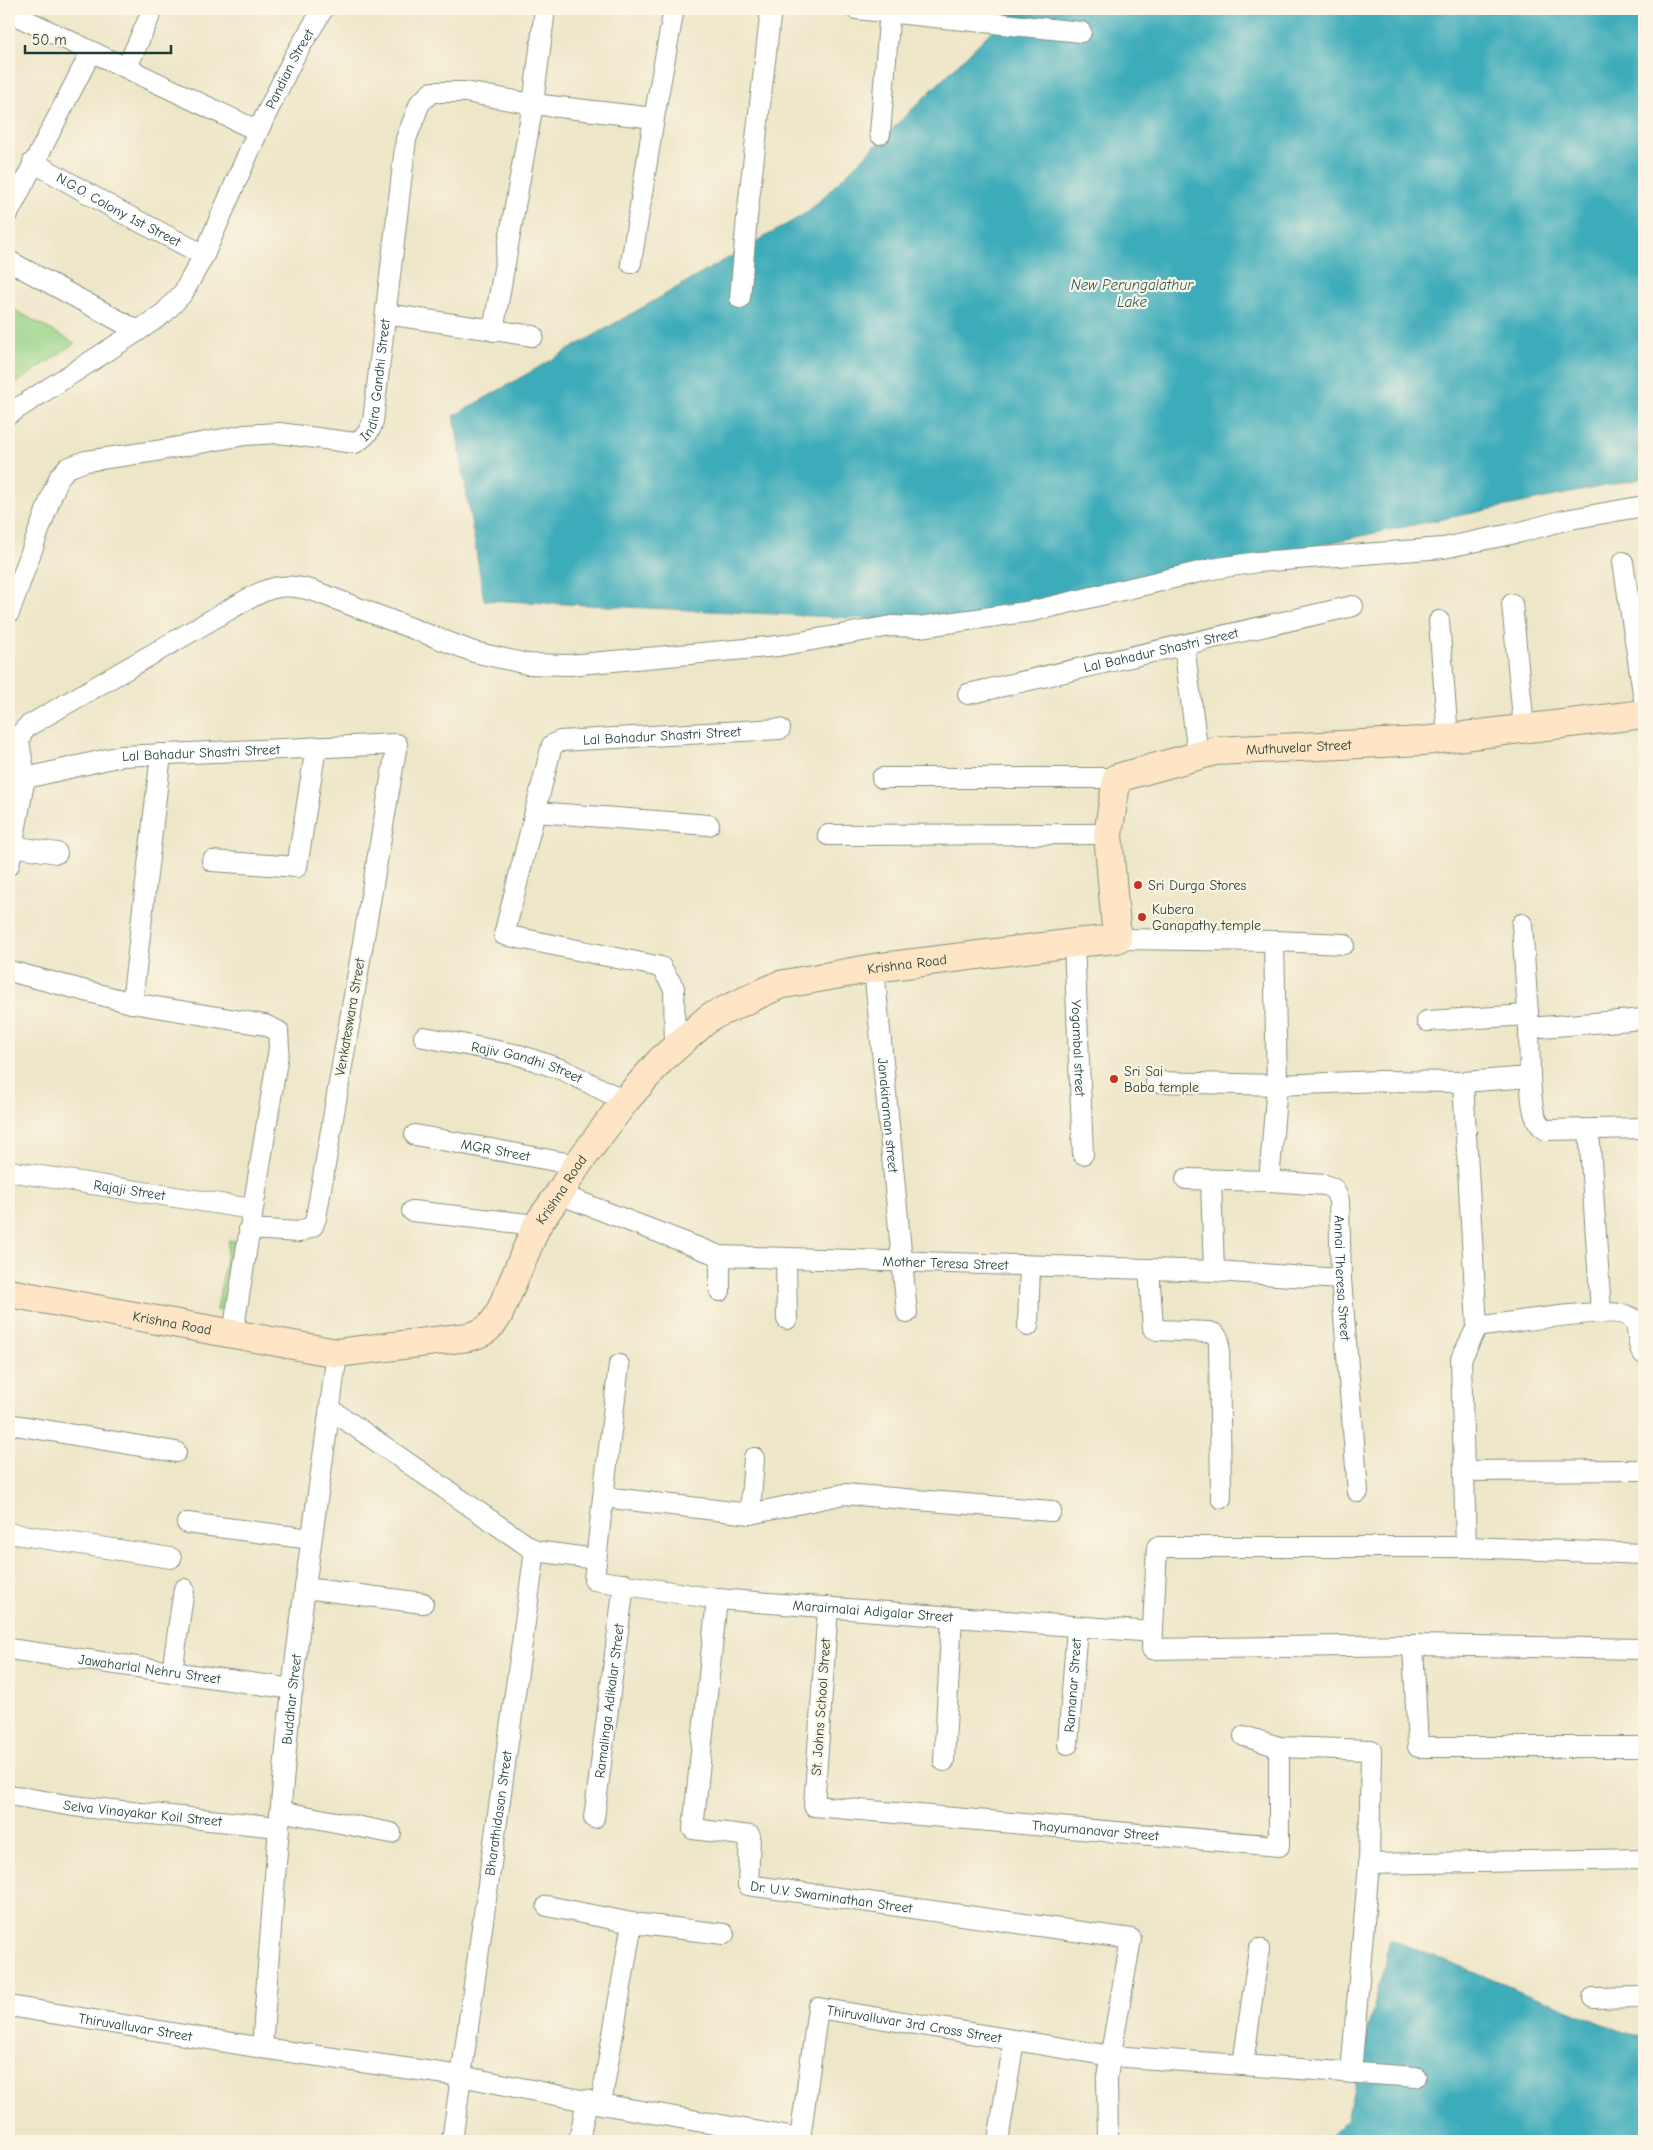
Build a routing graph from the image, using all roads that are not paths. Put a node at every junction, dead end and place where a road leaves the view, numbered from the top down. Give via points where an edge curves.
1 (153, 9) edge
2 (323, 9) edge
3 (545, 9) edge
4 (674, 9) edge
5 (771, 9) edge
6 (856, 9) edge
7 (890, 11) edge
8 (9, 12) edge
9 (960, 14) edge
10 (1081, 32) dead end
11 (91, 52) junction
12 (126, 67) junction
13 (533, 104) junction
14 (654, 118) junction
15 (258, 130) junction
16 (880, 134) dead end
17 (33, 162) junction
18 (9, 212) edge
19 (204, 255) junction
20 (9, 262) edge
21 (631, 263) dead end
22 (740, 298) dead end
23 (386, 314) junction
24 (138, 331) junction
25 (493, 331) junction
26 (533, 336) dead end
27 (9, 414) edge
28 (1644, 506) edge
29 (1623, 562) dead end
30 (1512, 604) dead end
31 (1353, 606) dead end
32 (9, 613) edge
33 (1439, 621) dead end
34 (1184, 644) junction
35 (968, 694) dead end
36 (1644, 699) edge
37 (1644, 714) edge
38 (1524, 728) junction
39 (780, 729) dead end
40 (1448, 737) junction
41 (397, 744) joint
42 (316, 747) junction
43 (161, 754) junction
44 (1198, 755) junction
45 (882, 778) dead end
46 (1117, 778) junction
47 (17, 779) edge
48 (535, 812) junction
49 (709, 825) dead end
50 (1108, 834) junction
51 (828, 835) dead end
52 (57, 853) dead end
53 (10, 856) edge
54 (212, 861) dead end
55 (1522, 924) dead end
56 (1117, 939) junction
57 (1274, 941) junction
58 (1074, 943) junction
59 (1344, 944) dead end
60 (874, 968) junction
61 (9, 971) edge
62 (132, 1003) junction
63 (1644, 1019) edge
64 (1427, 1021) dead end
65 (1529, 1021) junction
66 (424, 1037) dead end
67 (675, 1048) junction
68 (1530, 1078) junction
69 (1156, 1082) dead end
70 (1463, 1082) junction
71 (1277, 1085) junction
72 (626, 1101) junction
73 (1644, 1128) edge
74 (1589, 1130) junction
75 (415, 1135) dead end
76 (1082, 1154) dead end
77 (577, 1165) junction
78 (9, 1171) edge
79 (1186, 1179) dead end
80 (1211, 1180) junction
81 (1269, 1181) junction
82 (559, 1194) junction
83 (252, 1209) junction
84 (412, 1212) dead end
85 (537, 1225) junction
86 (249, 1229) junction
87 (720, 1256) junction
88 (786, 1259) junction
89 (902, 1262) junction
90 (1030, 1266) junction
91 (1149, 1269) junction
92 (1214, 1271) junction
93 (1341, 1279) junction
94 (720, 1291) dead end
95 (9, 1293) edge
96 (1602, 1312) junction
97 (906, 1313) dead end
98 (787, 1318) dead end
99 (1028, 1326) dead end
100 (1477, 1327) junction
101 (233, 1333) junction
102 (337, 1353) junction
103 (1644, 1354) edge
104 (620, 1365) dead end
105 (330, 1409) junction
106 (9, 1424) edge
107 (176, 1452) dead end
108 (754, 1458) dead end
109 (1644, 1470) edge
110 (1464, 1471) junction
111 (1358, 1492) dead end
112 (603, 1497) junction
113 (1221, 1498) dead end
114 (1050, 1511) dead end
115 (750, 1514) junction
116 (187, 1522) dead end
117 (9, 1533) edge
118 (311, 1539) junction
119 (1466, 1547) junction
120 (535, 1551) junction
121 (1644, 1554) edge
122 (171, 1558) dead end
123 (596, 1559) junction
124 (624, 1584) junction
125 (305, 1588) junction
126 (184, 1589) dead end
127 (717, 1599) junction
128 (423, 1603) dead end
129 (828, 1607) junction
130 (952, 1617) junction
131 (1077, 1627) junction
132 (1153, 1632) junction
133 (1413, 1645) junction
134 (9, 1649) edge
135 (1644, 1649) edge
136 (172, 1672) junction
137 (293, 1689) junction
138 (1244, 1736) dead end
139 (1068, 1744) dead end
140 (1279, 1747) junction
141 (1644, 1747) edge
142 (944, 1761) dead end
143 (9, 1795) edge
144 (814, 1806) joint
145 (594, 1818) dead end
146 (279, 1819) junction
147 (391, 1833) dead end
148 (1644, 1858) edge
149 (1369, 1864) junction
150 (547, 1906) dead end
151 (632, 1923) junction
152 (724, 1934) dead end
153 (1259, 1949) dead end
154 (1594, 1998) dead end
155 (1644, 1998) edge
156 (9, 2006) edge
157 (1014, 2040) junction
158 (262, 2048) junction
159 (1111, 2056) junction
160 (1243, 2065) junction
161 (1351, 2072) junction
162 (461, 2076) junction
163 (1416, 2077) dead end
164 (594, 2102) junction
165 (800, 2139) joint
166 (452, 2141) edge
167 (579, 2141) edge
168 (998, 2141) edge
169 (1108, 2141) edge

1 - 12 street
2 - 15 street, Pandian Street via 294,56
3 - 13 street
4 - 14 street
5 - 22 street
6 - 7 street
7 - 9 street
7 - 16 street
8 - 11 street
9 - 10 street
11 - 12 street
11 - 17 street
12 - 15 street
13 - 14 street, Indira Gandhi Street
13 - 23 street, Indira Gandhi Street via 465,92 432,92 420,103 406,139
13 - 25 street
14 - 21 street
15 - 19 street, Pandian Street
17 - 18 street
17 - 19 street, N.G.O. Colony 1st Street
19 - 24 street, Pandian Street via 183,293 164,313
20 - 24 street
23 - 25 street
23 - 32 street, Indira Gandhi Street via 373,421 363,438 355,443 278,434 245,435 86,461 67,468 53,492
24 - 27 street, Pandian Street
25 - 26 street
28 - 47 street via 1564,520 1444,548 1258,562 1212,569 1033,611 919,626 891,626 778,646 569,665 527,664 474,652 314,590 279,586 257,593 28,726 19,741
29 - 36 street
30 - 38 street
31 - 34 street, Lal Bahadur Shastri Street
33 - 40 street
34 - 35 street, Lal Bahadur Shastri Street
34 - 44 street
37 - 38 street, Muthuvelar Street
38 - 40 street, Muthuvelar Street
39 - 48 street, Lal Bahadur Shastri Street via 560,741 552,745
40 - 44 street, Muthuvelar Street via 1215,751
41 - 42 street, Lal Bahadur Shastri Street
41 - 86 street, Venkateswara Street via 316,1218 313,1226 299,1232
42 - 43 street, Lal Bahadur Shastri Street
42 - 54 street via 297,867
43 - 47 street, Lal Bahadur Shastri Street via 121,756
43 - 62 street
44 - 46 street, Muthuvelar Street
45 - 46 street
46 - 50 street
47 - 53 street
48 - 49 street
48 - 67 street via 504,935 661,967 674,988
50 - 51 street
50 - 56 street
52 - 53 street
55 - 65 street
56 - 57 street
56 - 58 street, Krishna Road
57 - 59 street
57 - 71 street
58 - 60 street, Krishna Road
58 - 76 street, Yogambal street
60 - 67 street, Krishna Road via 779,985 710,1017
60 - 89 street, Janakiraman street
61 - 62 street
62 - 83 street via 265,1025 278,1031 280,1048
63 - 65 street
64 - 65 street
65 - 68 street
66 - 72 street, Rajiv Gandhi Street via 519,1056 562,1070
67 - 72 street, Krishna Road
68 - 70 street
68 - 74 street via 1539,1126 1546,1130
69 - 71 street
70 - 71 street
70 - 100 street
71 - 81 street
72 - 77 street, Krishna Road
73 - 74 street
74 - 96 street
75 - 77 street, MGR Street
77 - 82 street, Krishna Road
78 - 83 street, Rajaji Street
79 - 80 street, Annai Theresa Street
80 - 81 street, Annai Theresa Street
80 - 92 street
81 - 93 street, Annai Theresa Street via 1325,1185 1334,1189 1339,1200
82 - 85 street, Krishna Road
82 - 87 street, Mother Teresa Street
83 - 86 street
84 - 85 street
85 - 102 street, Krishna Road via 499,1314 482,1334
86 - 101 street
87 - 88 street, Mother Teresa Street
87 - 94 street
88 - 89 street, Mother Teresa Street
88 - 98 street
89 - 90 street, Mother Teresa Street
89 - 97 street, Janakiraman street
90 - 91 street, Mother Teresa Street
90 - 99 street
91 - 92 street, Mother Teresa Street
91 - 113 street via 1153,1328 1209,1332 1219,1340
92 - 93 street, Mother Teresa Street
93 - 111 street, Annai Theresa Street
95 - 101 street, Krishna Road
96 - 100 street
96 - 103 street via 1632,1318
100 - 110 street via 1461,1359
101 - 102 street, Krishna Road
102 - 105 street, Buddhar Street
104 - 112 street
105 - 118 street, Buddhar Street
105 - 120 street
106 - 107 street
108 - 115 street
109 - 110 street
110 - 119 street
112 - 115 street
112 - 123 street
114 - 115 street via 844,1494
116 - 118 street
117 - 122 street
118 - 125 street, Buddhar Street
119 - 121 street
119 - 132 street via 1157,1547
120 - 123 street
120 - 162 street, Bharathidasan Street
123 - 124 street, Maraimalai Adigalar Street via 594,1580
124 - 127 street, Maraimalai Adigalar Street
124 - 145 street, Ramalinga Adikalar Street
125 - 128 street
125 - 137 street, Buddhar Street
126 - 136 street
127 - 129 street, Maraimalai Adigalar Street
127 - 159 street, Dr. U.V. Swaminathan Street via 693,1829 750,1836 748,1885 1131,1939
129 - 130 street, Maraimalai Adigalar Street
129 - 144 street, St. Johns School Street
130 - 131 street, Maraimalai Adigalar Street
130 - 142 street
131 - 132 street, Maraimalai Adigalar Street
131 - 139 street, Ramanar Street
132 - 133 street via 1152,1649
133 - 135 street
133 - 141 street via 1418,1747
134 - 136 street, Jawaharlal Nehru Street
136 - 137 street, Jawaharlal Nehru Street
137 - 146 street, Buddhar Street
138 - 140 street
140 - 144 street, Thayumanavar Street via 1279,1846
140 - 149 street via 1371,1750
143 - 146 street, Selva Vinayakar Koil Street via 73,1806
146 - 147 street, Selva Vinayakar Koil Street
146 - 158 street, Buddhar Street
148 - 149 street
149 - 161 street
150 - 151 street
151 - 152 street
151 - 164 street
153 - 160 street
154 - 155 street
156 - 158 street, Thiruvalluvar Street
157 - 159 street, Thiruvalluvar 3rd Cross Street
157 - 165 street, Thiruvalluvar 3rd Cross Street via 818,2008
157 - 168 street
158 - 162 street, Thiruvalluvar Street
159 - 160 street, Thiruvalluvar 3rd Cross Street
159 - 169 street via 1107,2077
160 - 161 street, Thiruvalluvar 3rd Cross Street
161 - 163 street, Thiruvalluvar 3rd Cross Street
162 - 164 street, Thiruvalluvar Street
162 - 166 street, Bharathidasan Street
164 - 165 street, Thiruvalluvar Street
164 - 167 street

